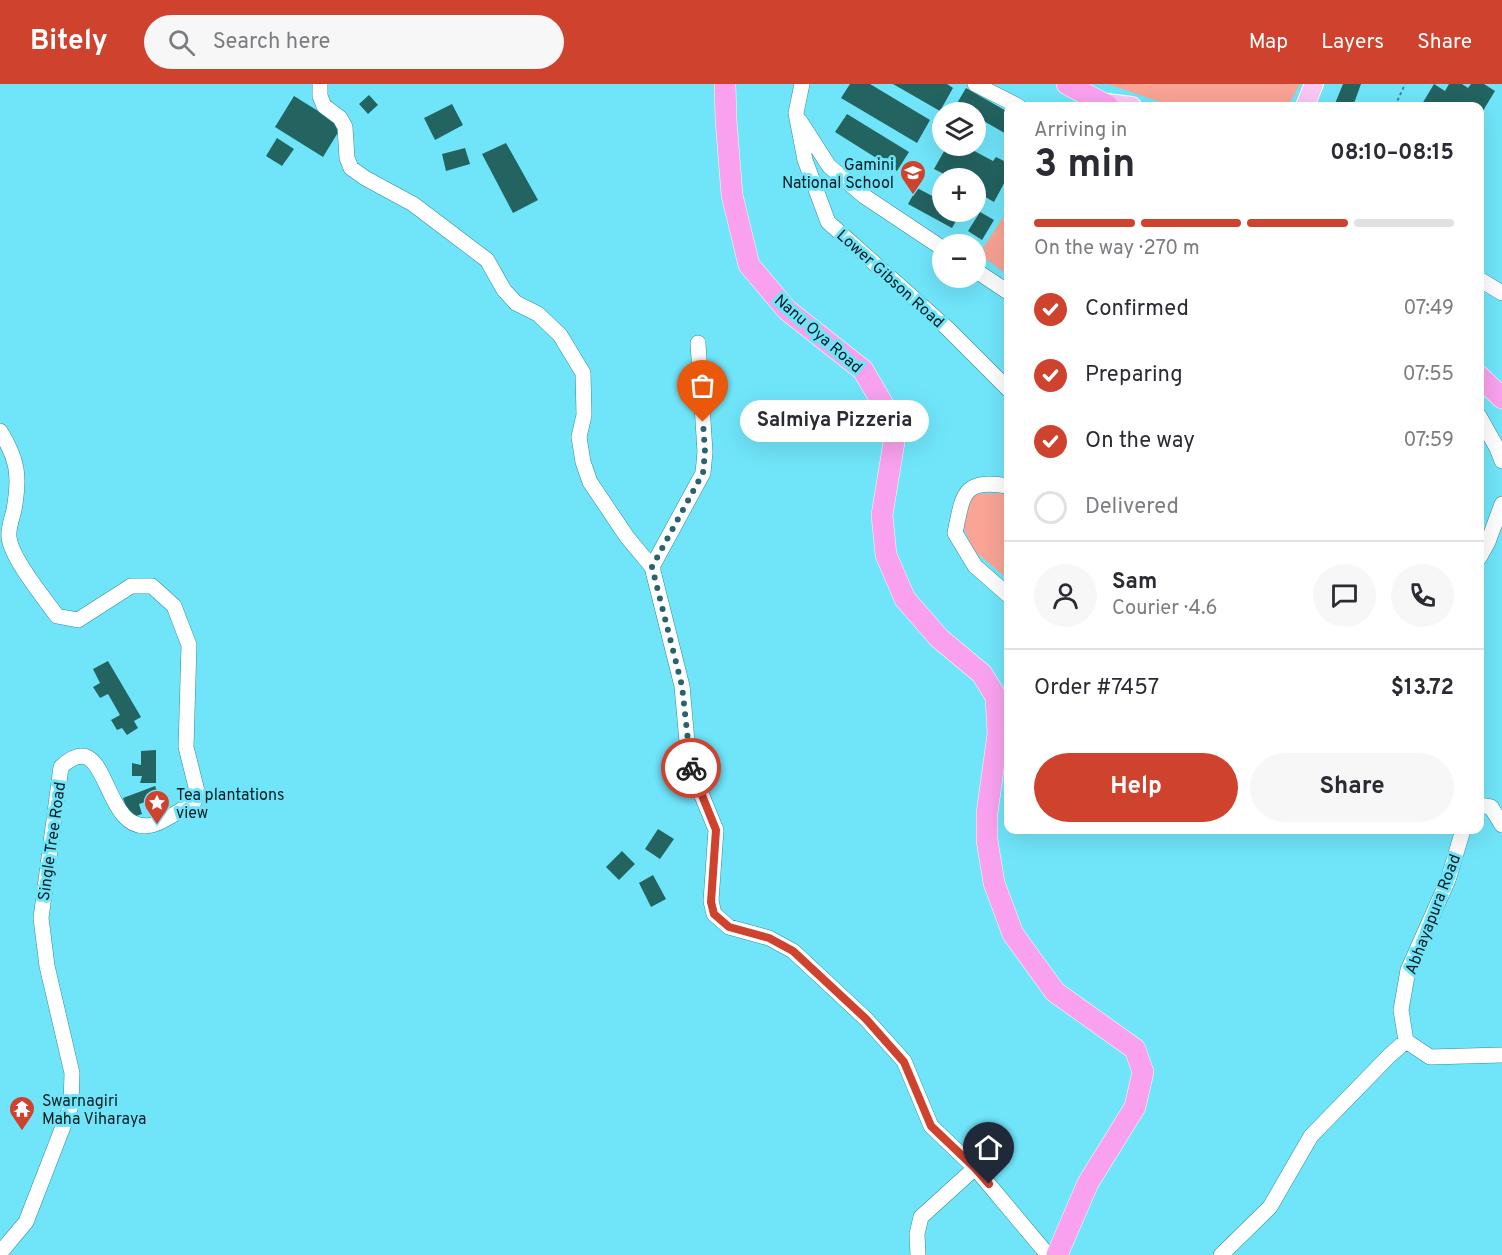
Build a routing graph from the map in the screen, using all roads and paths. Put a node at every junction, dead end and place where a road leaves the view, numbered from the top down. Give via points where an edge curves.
1 (320, 84) edge
2 (725, 84) edge
3 (802, 84) edge
4 (975, 84) edge
5 (1067, 84) edge
6 (1314, 84) edge
7 (1405, 84) edge
8 (1010, 102) edge
9 (1100, 102) edge
10 (1307, 102) edge
11 (1397, 102) edge
12 (796, 113) junction
13 (932, 241) edge
14 (986, 277) edge
15 (1484, 282) edge
16 (1004, 289) edge
17 (1502, 293) edge
18 (698, 343) dead end
19 (1484, 381) edge
20 (1004, 385) edge
21 (1502, 398) edge
22 (1484, 425) edge
23 (0, 430) edge
24 (1502, 461) edge
25 (1004, 485) edge
26 (1502, 504) edge
27 (1484, 549) edge
28 (652, 567) junction
29 (1004, 591) edge
30 (1003, 728) edge
31 (1493, 806) edge
32 (1502, 825) edge
33 (1462, 834) edge
34 (1406, 1041) junction
35 (1502, 1055) edge
36 (975, 1168) junction
37 (1, 1251) edge
38 (918, 1255) edge
39 (1048, 1255) edge
40 (1057, 1255) edge
41 (1221, 1255) edge

1 - 28 street via 324,106 345,127 351,168 413,204 487,260 516,303 538,314 560,334 583,373 584,415 579,437 590,482
2 - 30 highway, Nanu Oya Road via 732,195 750,265 787,310 863,370 887,411 894,442 882,515 886,555 905,599 939,638 982,674 996,697
3 - 12 street
4 - 8 street
5 - 9 highway
6 - 10 main road
7 - 11 path
12 - 13 street via 829,166 864,196
12 - 20 street, Lower Gibson Road via 805,160 828,222 947,328
14 - 16 street
15 - 17 street
18 - 28 street via 703,473
19 - 21 highway
22 - 24 street
23 - 37 street, Single Tree Road via 13,452 17,474 9,537 16,558 57,616 78,620 131,586 152,586 174,606 189,645 186,747 197,790 194,802 153,825 136,825 119,811 96,763 84,756 70,759 61,767 41,918 46,966 72,1073 71,1106 26,1222
25 - 29 street via 973,486 962,497 955,533 975,566
26 - 27 street
28 - 36 street via 682,686 689,764 716,830 711,902 714,914 729,927 769,938 793,951 866,1019 904,1062 931,1126
30 - 40 highway, Nanu Oya Road via 987,813 987,840 994,883 1013,934 1056,992 1135,1049 1143,1072 1135,1107 1088,1183
31 - 32 street
33 - 34 street, Abhayapura Road via 1448,880 1408,970 1401,1010
34 - 35 street via 1430,1057
34 - 41 street via 1311,1136 1270,1207
36 - 38 street via 921,1217 916,1234
36 - 39 street

